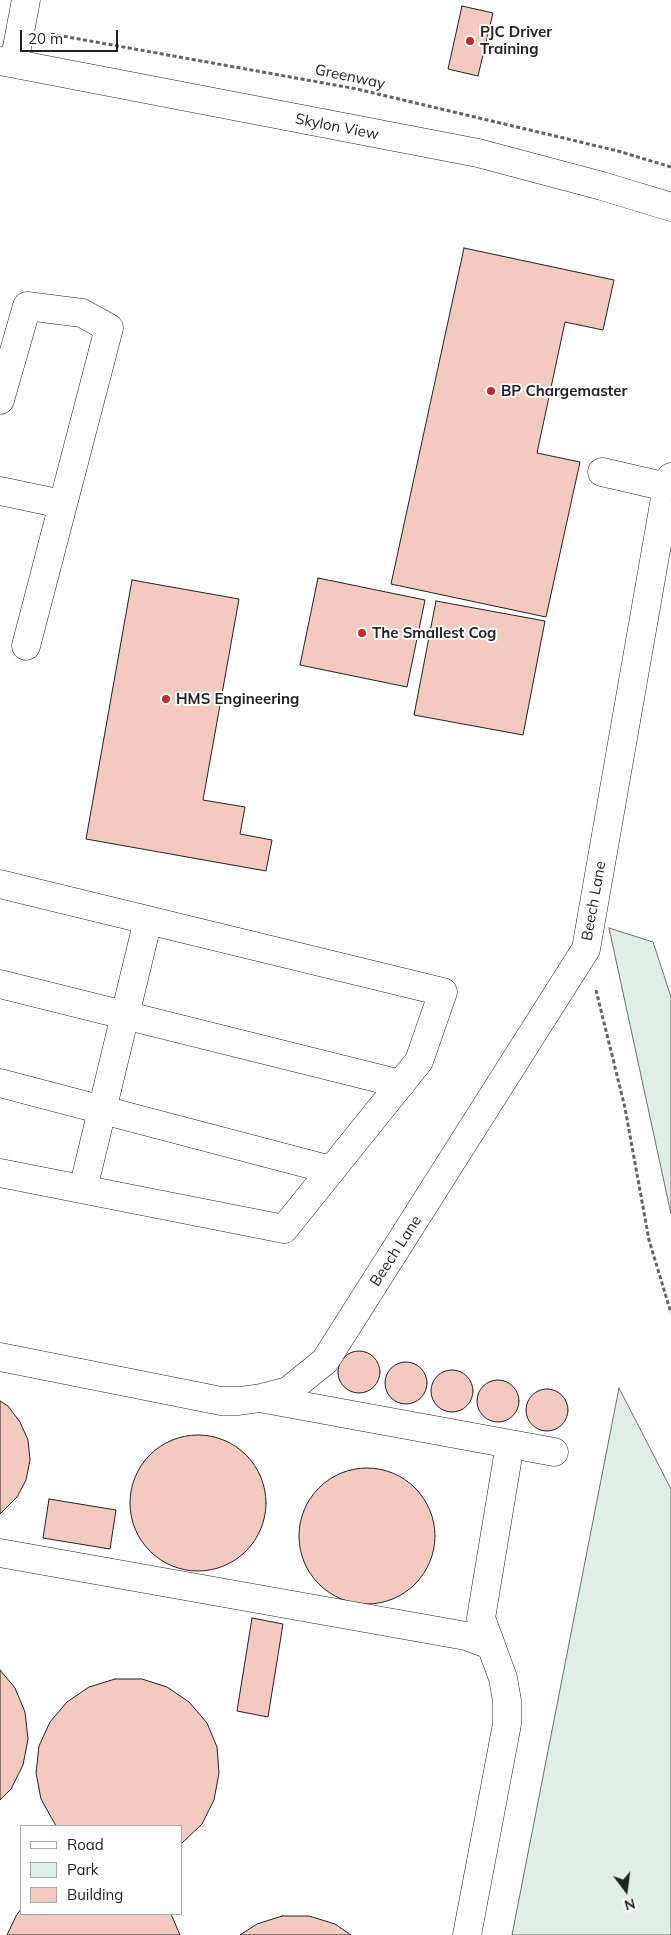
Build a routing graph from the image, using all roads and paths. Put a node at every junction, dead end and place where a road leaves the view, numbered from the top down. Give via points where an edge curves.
1 (26, 0) edge
2 (21, 28) junction
3 (7, 62) edge
4 (671, 167) edge
5 (671, 207) edge
6 (0, 400) edge
7 (602, 472) dead end
8 (669, 482) edge
9 (0, 491) edge
10 (62, 504) junction
11 (26, 646) dead end
12 (0, 884) edge
13 (148, 920) junction
14 (586, 949) junction
15 (0, 984) edge
16 (125, 1015) junction
17 (0, 1083) edge
18 (401, 1084) junction
19 (102, 1110) junction
20 (331, 1170) junction
21 (0, 1173) edge
22 (83, 1189) junction
23 (671, 1313) edge
24 (0, 1357) edge
25 (261, 1398) junction
26 (510, 1444) junction
27 (554, 1452) dead end
28 (0, 1553) edge
29 (490, 1645) junction
30 (468, 1935) edge

1 - 2 street
2 - 3 street
2 - 4 path, Greenway via 357,89 618,151
3 - 5 street, Skylon View via 478,153
6 - 10 street via 27,306 82,313 108,328
7 - 8 street
8 - 14 street, Beech Lane
9 - 10 street
10 - 11 street
12 - 13 street
13 - 16 street
13 - 18 street via 443,992 420,1061
14 - 23 path via 624,1108 649,1240
14 - 25 street, Beech Lane via 326,1361 288,1391
15 - 16 street
16 - 18 street
16 - 19 street
17 - 19 street
18 - 20 street
19 - 20 street
19 - 22 street
20 - 22 street via 284,1229
21 - 22 street
24 - 25 street via 221,1400
25 - 26 street
26 - 27 street
26 - 29 street via 481,1618
28 - 29 street via 466,1636
29 - 30 street via 503,1678 507,1724

